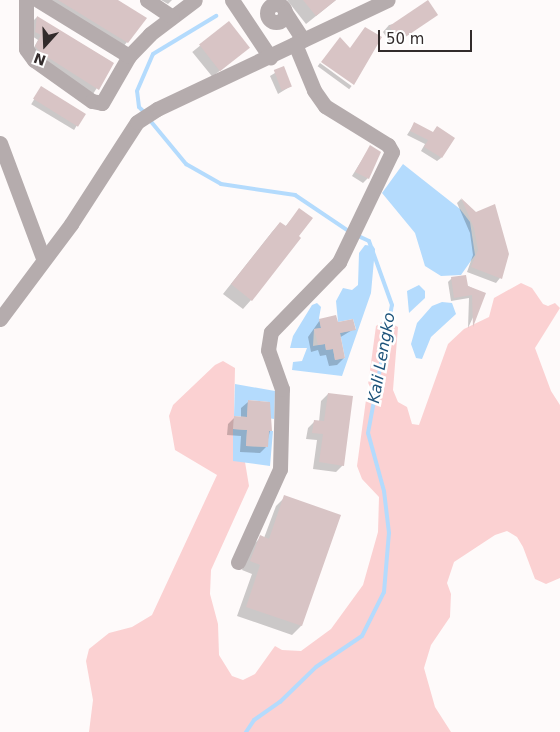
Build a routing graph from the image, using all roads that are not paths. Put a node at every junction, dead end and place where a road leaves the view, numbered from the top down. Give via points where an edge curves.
1 (26, 0) edge
2 (38, 0) edge
3 (147, 0) edge
4 (195, 0) edge
5 (232, 0) edge
6 (388, 0) edge
7 (270, 3) edge
8 (172, 17) junction
9 (297, 44) junction
10 (129, 56) junction
11 (270, 57) junction
12 (0, 143) edge
13 (44, 258) junction
14 (0, 320) edge
15 (238, 562) dead end

1 - 10 street via 26,49 34,60 92,101 102,103
2 - 10 street
3 - 8 street
4 - 8 street
5 - 11 street
6 - 9 street
7 - 9 street via 267,15 280,18
8 - 10 street
9 - 11 street
9 - 15 street via 314,90 324,106 388,145 392,152 339,262 270,332 268,350 282,390 280,469
11 - 13 street via 157,109 137,122 71,224
12 - 13 street
13 - 14 street

